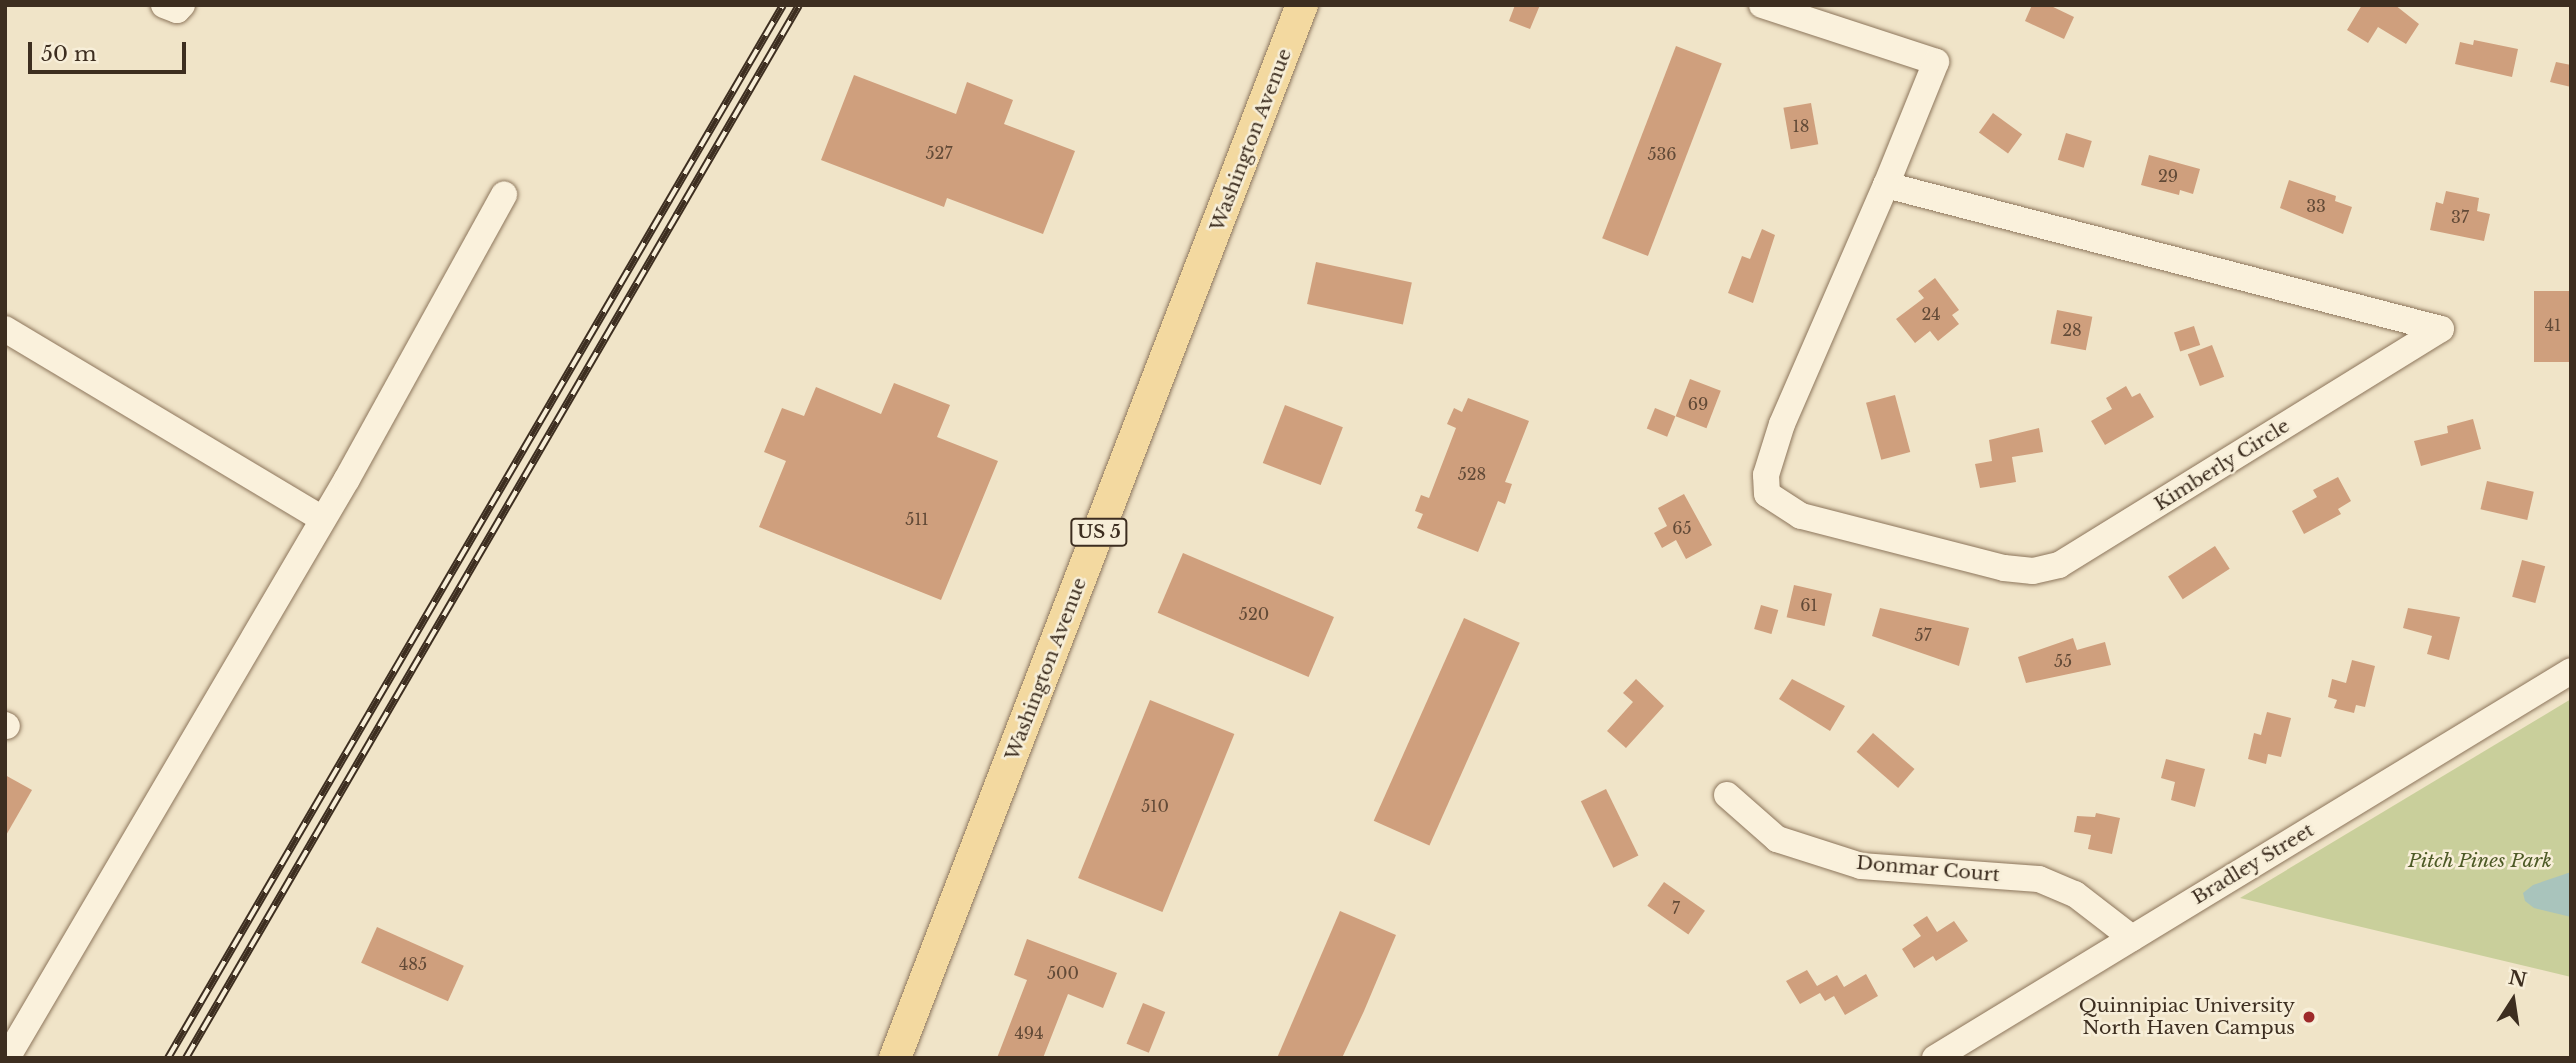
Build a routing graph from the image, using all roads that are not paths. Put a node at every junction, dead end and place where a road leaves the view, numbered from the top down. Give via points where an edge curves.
1 (164, 5) edge
2 (182, 5) edge
3 (1302, 5) edge
4 (1762, 5) edge
5 (1886, 185) junction
6 (504, 195) dead end
7 (5, 329) edge
8 (323, 519) junction
9 (2571, 671) edge
10 (1727, 795) dead end
11 (2132, 938) junction
12 (7, 1058) edge
13 (895, 1058) edge
14 (1935, 1058) edge

1 - 2 street via 177,10
3 - 13 main road, Washington Avenue / US 5
4 - 5 street, Kimberly Circle via 1936,62
5 - 5 street, Kimberly Circle via 2319,298 2441,329 2059,565 2033,571 2004,568 1814,519 1781,506 1767,494 1766,475 1782,424
6 - 8 street
7 - 8 street
8 - 12 street
9 - 11 street, Bradley Street
10 - 11 street, Donmar Court via 1777,839 1861,866 2039,878 2075,894
11 - 14 street, Bradley Street

